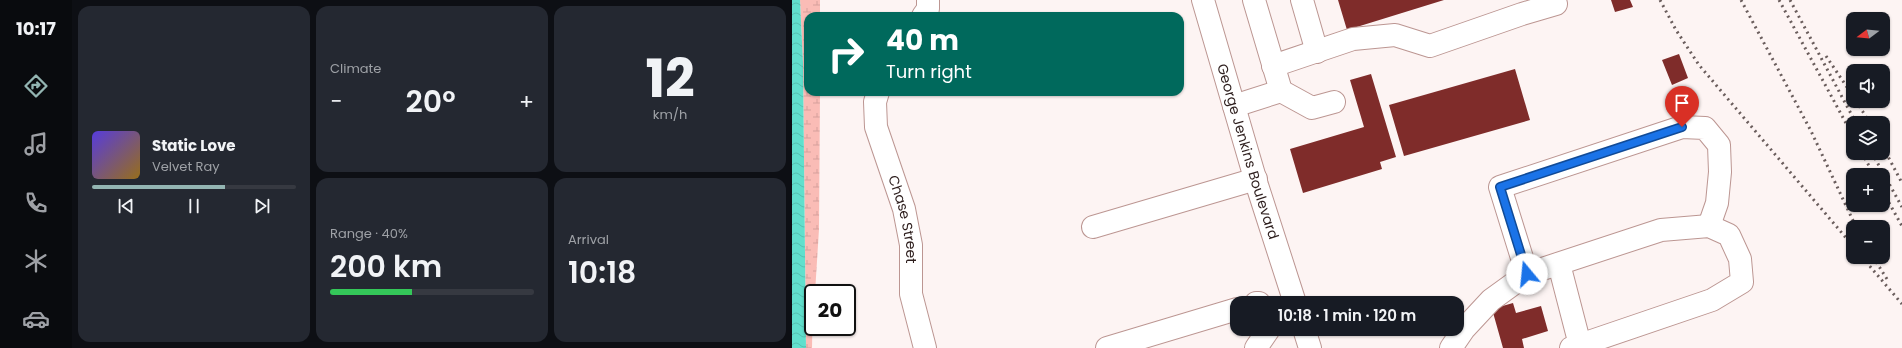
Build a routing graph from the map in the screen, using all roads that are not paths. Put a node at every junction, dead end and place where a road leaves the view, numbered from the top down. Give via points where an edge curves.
1 (928, 0) edge
2 (1203, 0) edge
3 (1254, 0) edge
4 (1302, 0) edge
5 (1554, 0) edge
6 (926, 12) edge
7 (1317, 52) junction
8 (1273, 66) junction
9 (1281, 91) junction
10 (877, 96) edge
11 (1334, 102) dead end
12 (1234, 106) junction
13 (1256, 179) junction
14 (1709, 226) junction
15 (1093, 228) dead end
16 (1559, 264) junction
17 (1527, 274) junction
18 (1293, 296) edge
19 (1230, 311) edge
20 (1264, 336) edge
21 (1306, 336) edge
22 (1575, 346) edge
23 (925, 348) edge
24 (1107, 348) edge
25 (1256, 348) edge
26 (1310, 348) edge
27 (1451, 348) edge

1 - 6 main road
2 - 12 main road, George Jenkins Boulevard
3 - 8 main road
4 - 7 main road
5 - 7 main road via 1556,4 1430,46 1395,35 1353,39
7 - 8 main road
8 - 9 main road
9 - 11 main road via 1312,108
9 - 12 main road
10 - 23 main road, Chase Street via 876,127 904,208 911,245 911,294
12 - 13 main road, George Jenkins Boulevard
13 - 15 main road
13 - 18 main road, George Jenkins Boulevard
14 - 16 main road via 1662,230
14 - 17 main road via 1717,203 1719,145 1705,128 1682,127 1500,187
14 - 22 main road via 1729,235 1740,259 1742,282 1712,300
16 - 17 main road
16 - 22 main road
17 - 27 main road via 1491,300 1464,329
19 - 24 main road
20 - 25 main road
21 - 26 main road

